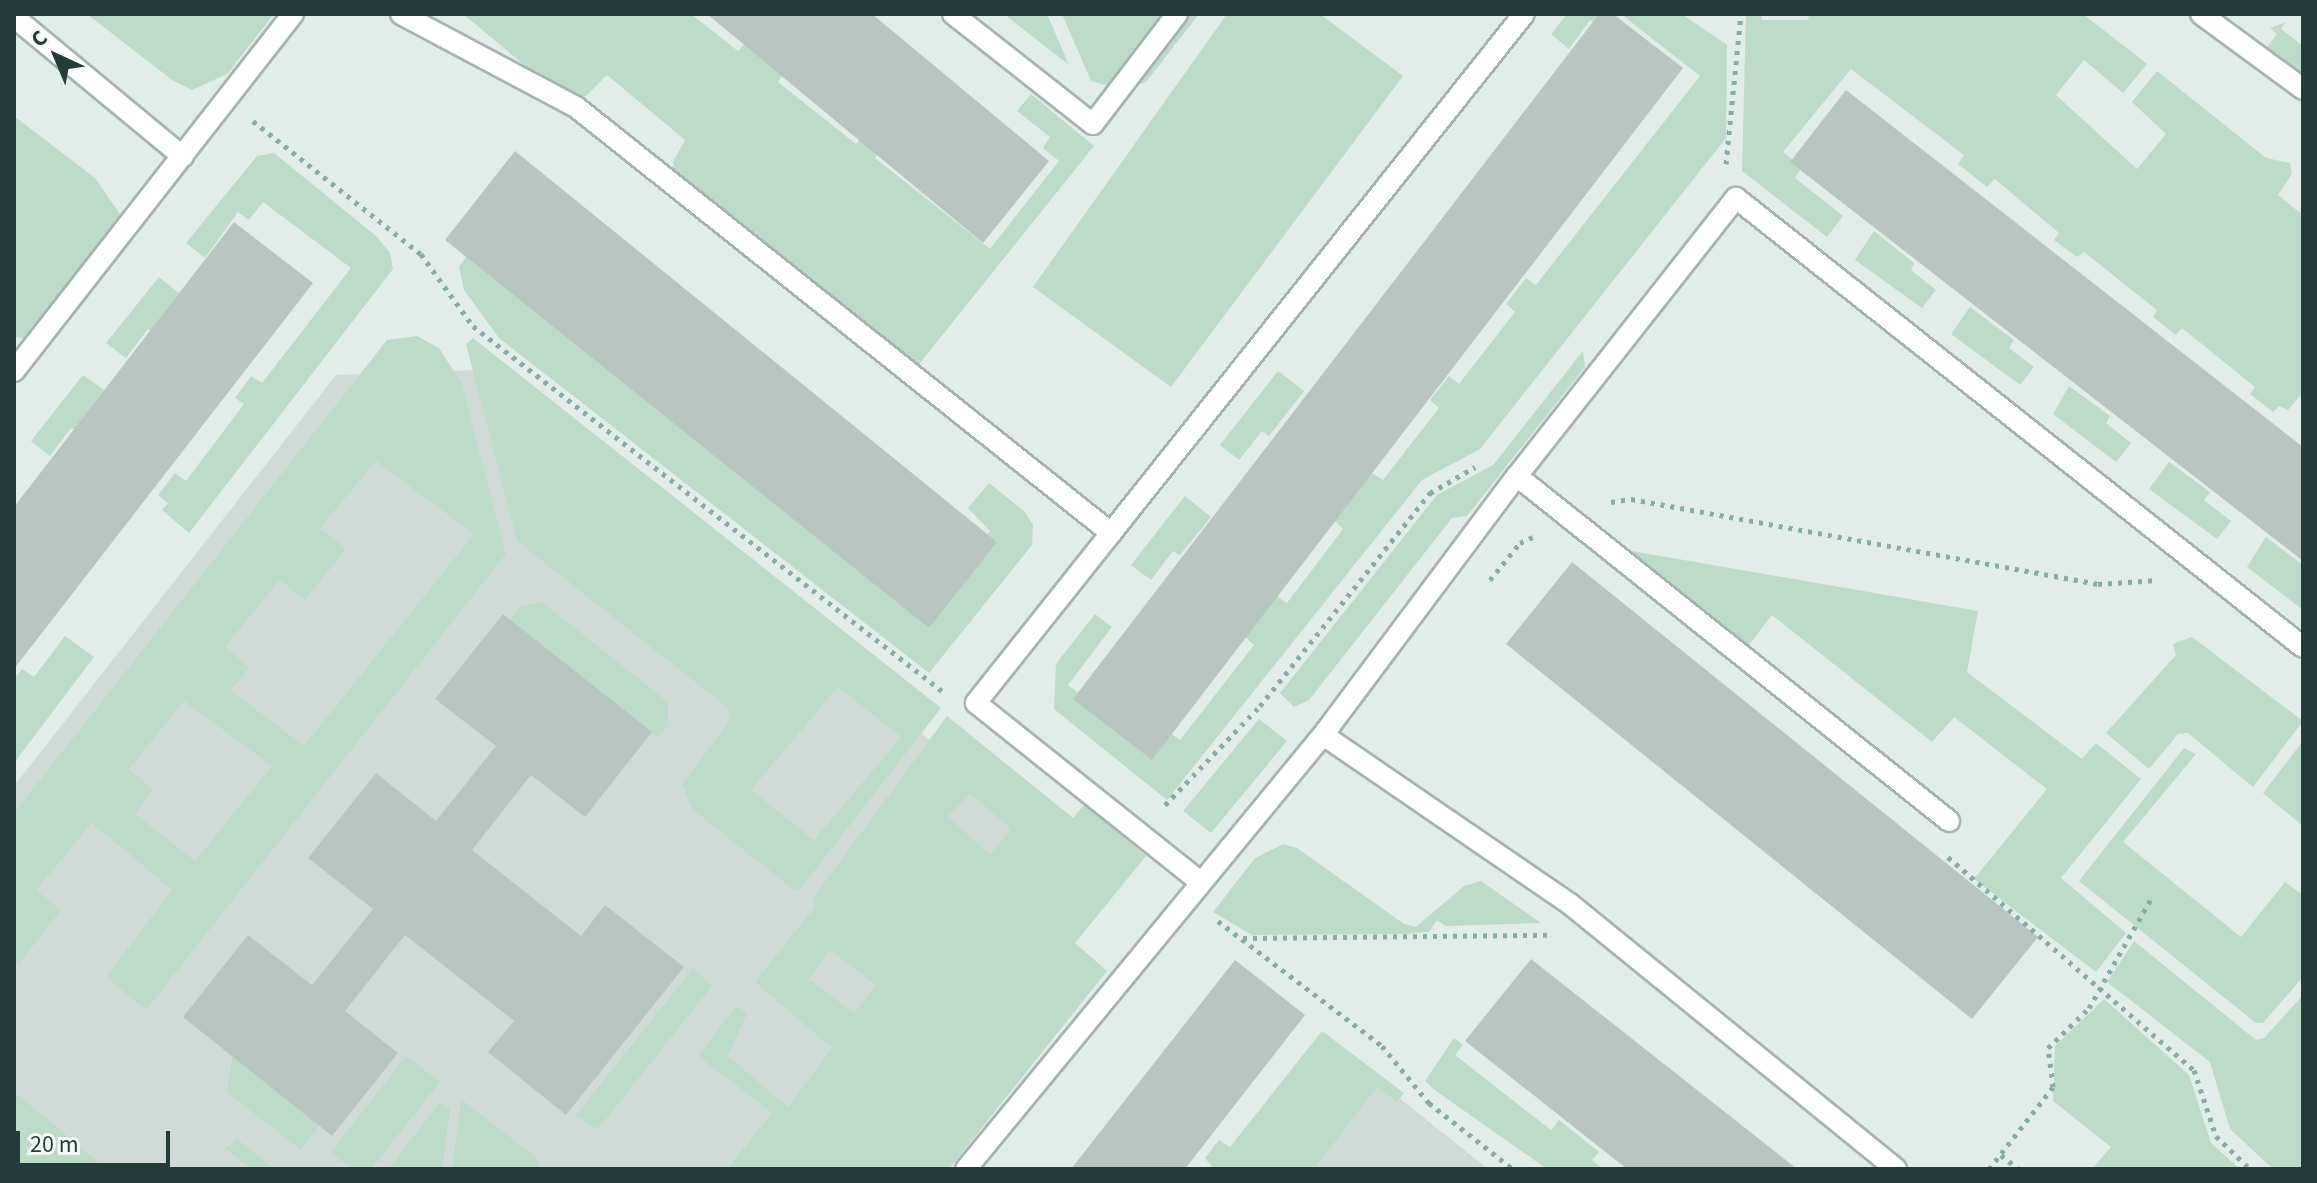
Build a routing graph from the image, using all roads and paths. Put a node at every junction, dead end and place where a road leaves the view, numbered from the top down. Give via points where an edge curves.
1 (293, 14) edge
2 (401, 14) edge
3 (953, 14) edge
4 (1177, 14) edge
5 (1524, 14) edge
6 (2201, 14) edge
7 (14, 17) edge
8 (2303, 89) edge
9 (227, 100) junction
10 (183, 157) junction
11 (1725, 166) dead end
12 (1716, 178) dead end
13 (14, 371) edge
14 (1482, 463) dead end
15 (1517, 476) junction
16 (1577, 524) junction
17 (1111, 533) junction
18 (2215, 576) junction
19 (1480, 592) dead end
20 (2303, 647) edge
21 (976, 703) junction
22 (1323, 735) junction
23 (1163, 806) dead end
24 (1949, 821) dead end
25 (1946, 855) dead end
26 (1198, 880) junction
27 (2151, 899) dead end
28 (1207, 912) dead end
29 (1242, 938) junction
30 (1560, 943) dead end
31 (2100, 985) junction
32 (2001, 1155) junction
33 (966, 1169) edge
34 (1513, 1169) edge
35 (1896, 1169) edge
36 (1989, 1169) edge
37 (2019, 1169) edge
38 (2250, 1169) edge

1 - 9 lane
2 - 17 lane via 576,107
3 - 4 lane via 1093,124
5 - 17 lane
6 - 8 lane
7 - 10 lane
9 - 10 lane
9 - 21 path via 421,254 473,326 939,690
10 - 13 lane
11 - 12 path
14 - 23 path via 1430,493 1260,706
15 - 16 lane
15 - 18 lane via 1736,198
15 - 22 lane
16 - 18 path via 1605,503 1631,499 2098,584
16 - 19 path via 1558,537 1536,536 1520,543
16 - 24 lane
17 - 21 lane
18 - 20 lane
21 - 26 lane
22 - 26 lane
22 - 35 lane via 1570,904
25 - 31 path
26 - 33 lane
27 - 31 path
28 - 29 path
29 - 30 path via 1549,934
29 - 34 path via 1382,1046 1429,1103
31 - 32 path via 2089,1008 2048,1048 2053,1087
31 - 38 path via 2194,1070 2216,1136
32 - 36 path
32 - 37 path

